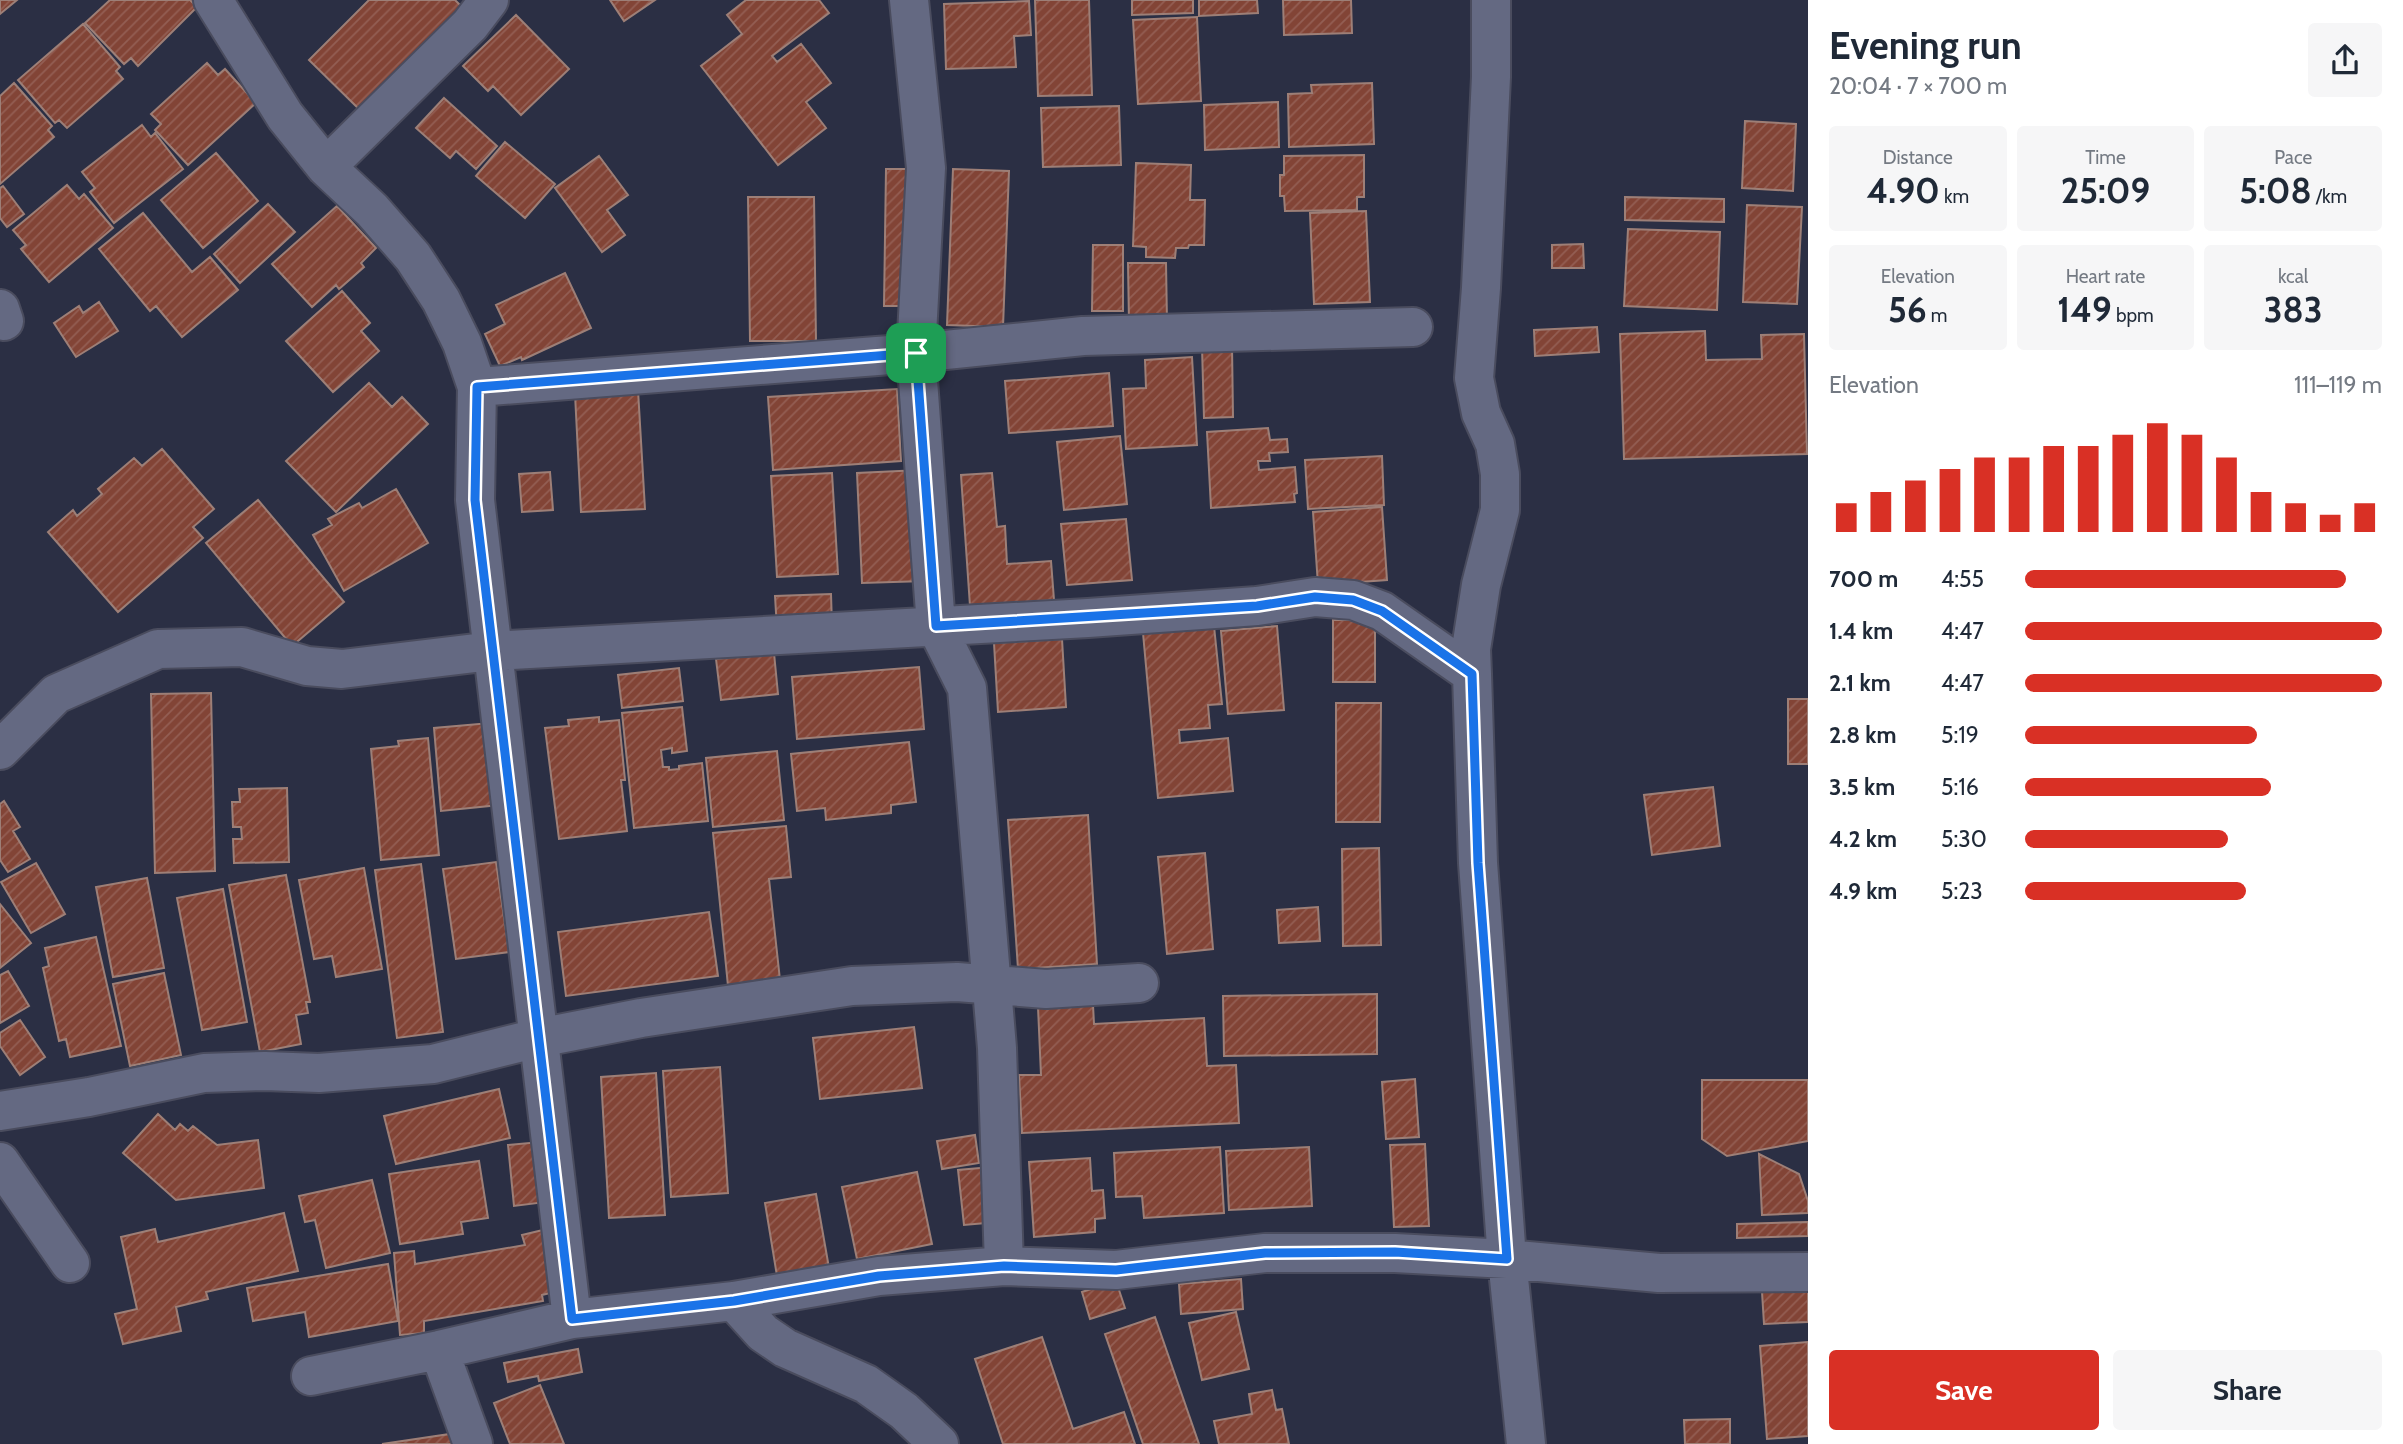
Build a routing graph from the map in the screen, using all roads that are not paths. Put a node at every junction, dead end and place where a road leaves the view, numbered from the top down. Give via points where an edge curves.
1 (213, 0) edge
2 (489, 0) edge
3 (909, 0) edge
4 (1491, 0) edge
5 (326, 167) junction
6 (1413, 327) dead end
7 (916, 353) junction
8 (477, 387) junction
9 (936, 626) junction
10 (492, 651) junction
11 (1472, 674) junction
12 (0, 750) edge
13 (1139, 983) dead end
14 (538, 1038) junction
15 (0, 1111) edge
16 (0, 1162) edge
17 (1507, 1259) junction
18 (70, 1263) dead end
19 (1004, 1266) junction
20 (1808, 1272) edge
21 (734, 1301) junction
22 (572, 1319) junction
23 (439, 1350) junction
24 (311, 1377) dead end
25 (472, 1444) edge
26 (939, 1444) edge
27 (1526, 1444) edge

1 - 5 street via 285,116
2 - 5 street via 470,25
3 - 7 street via 926,168
4 - 11 street via 1482,288 1474,378 1500,474 1500,510 1471,649
5 - 8 street via 413,257 442,300
6 - 7 street via 1083,336
7 - 8 street
7 - 9 street
8 - 10 street via 475,500
9 - 10 street
9 - 11 street via 1257,606 1315,597 1353,600 1382,611
9 - 19 street via 967,688 997,1048
10 - 12 street via 341,669 307,666 242,647 158,649 56,694
10 - 14 street
11 - 17 street via 1478,863
13 - 14 street via 1046,989 957,982 852,986
14 - 15 street via 433,1065 320,1073 204,1073
14 - 22 street
16 - 18 street
17 - 19 street via 1395,1252 1278,1253 1116,1270
17 - 20 street via 1659,1273
17 - 27 street
19 - 21 street via 879,1276
21 - 22 street
21 - 26 street via 763,1333 785,1348 866,1384
22 - 23 street
23 - 24 street
23 - 25 street

